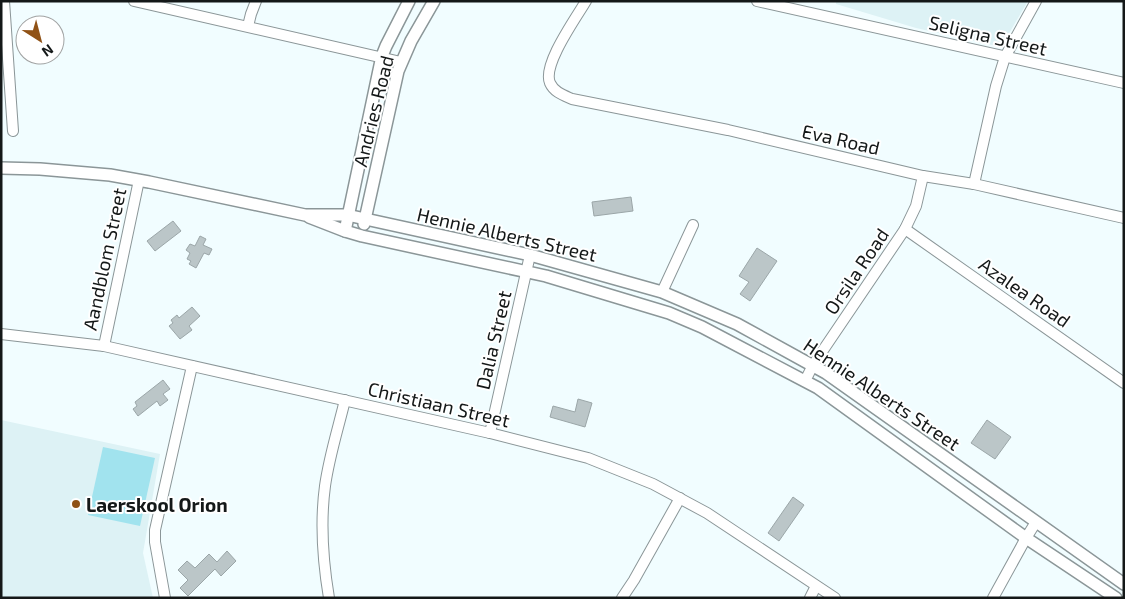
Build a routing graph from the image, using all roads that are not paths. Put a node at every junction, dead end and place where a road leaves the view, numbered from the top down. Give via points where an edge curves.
1 (4, 1) edge
2 (134, 1) edge
3 (256, 1) edge
4 (409, 1) edge
5 (434, 1) edge
6 (586, 1) edge
7 (756, 1) edge
8 (1036, 1) edge
9 (248, 26) junction
10 (382, 56) junction
11 (1005, 57) junction
12 (401, 62) junction
13 (1124, 83) edge
14 (13, 131) dead end
15 (1, 168) edge
16 (923, 176) junction
17 (139, 180) junction
18 (974, 184) junction
19 (305, 215) junction
20 (347, 215) junction
21 (1124, 218) edge
22 (365, 219) junction
23 (694, 225) dead end
24 (906, 229) junction
25 (345, 231) junction
26 (362, 236) junction
27 (530, 256) junction
28 (526, 271) junction
29 (662, 292) junction
30 (1, 334) edge
31 (104, 346) junction
32 (813, 365) junction
33 (192, 366) junction
34 (805, 381) junction
35 (1124, 383) edge
36 (345, 400) junction
37 (490, 433) junction
38 (680, 498) junction
39 (1036, 522) junction
40 (1026, 538) junction
41 (1124, 584) edge
42 (816, 586) junction
43 (1124, 593) edge
44 (165, 598) edge
45 (329, 598) edge
46 (622, 598) edge
47 (810, 598) edge
48 (835, 598) edge
49 (993, 598) edge
50 (1116, 598) edge
51 (1120, 598) edge

1 - 14 street
2 - 9 street
3 - 9 street
4 - 10 street, Andries Road
5 - 12 street, Andries Road
6 - 16 street, Eva Road via 549,70 549,81 561,94
7 - 11 street, Seligna Street
8 - 11 street
9 - 10 street
10 - 12 street
10 - 20 street, Andries Road
11 - 13 street, Seligna Street
11 - 18 street
12 - 22 street, Andries Road
15 - 17 street, Hennie Alberts Street via 77,172
16 - 18 street, Eva Road
16 - 24 street, Orsila Road
17 - 19 street, Hennie Alberts Street
17 - 31 street, Aandblom Street
18 - 21 street, Eva Road
19 - 20 street, Hennie Alberts Street
19 - 25 street, Hennie Alberts Street
20 - 22 street, Hennie Alberts Street
20 - 25 street, Andries Road
22 - 26 street, Andries Road
22 - 27 street, Hennie Alberts Street
23 - 29 street
24 - 32 street, Orsila Road
24 - 35 street, Azalea Road
25 - 26 street, Hennie Alberts Street
26 - 28 street, Hennie Alberts Street
27 - 28 street, Dalia Street
27 - 29 street, Hennie Alberts Street
28 - 34 street, Hennie Alberts Street via 669,313
28 - 37 street, Dalia Street
29 - 32 street, Hennie Alberts Street via 737,324
30 - 31 street, Christiaan Street
31 - 33 street, Christiaan Street
32 - 34 street, Orsila Road
32 - 39 street, Hennie Alberts Street
33 - 36 street, Christiaan Street
33 - 44 street via 155,530
34 - 40 street, Hennie Alberts Street
36 - 37 street, Christiaan Street
36 - 45 street via 331,456 323,512
37 - 38 street, Christiaan Street via 588,458
38 - 42 street, Christiaan Street via 727,525
38 - 46 street
39 - 40 street
39 - 41 street, Hennie Alberts Street
40 - 49 street
40 - 50 street, Hennie Alberts Street
42 - 47 street
42 - 48 street, Christiaan Street
43 - 51 street

